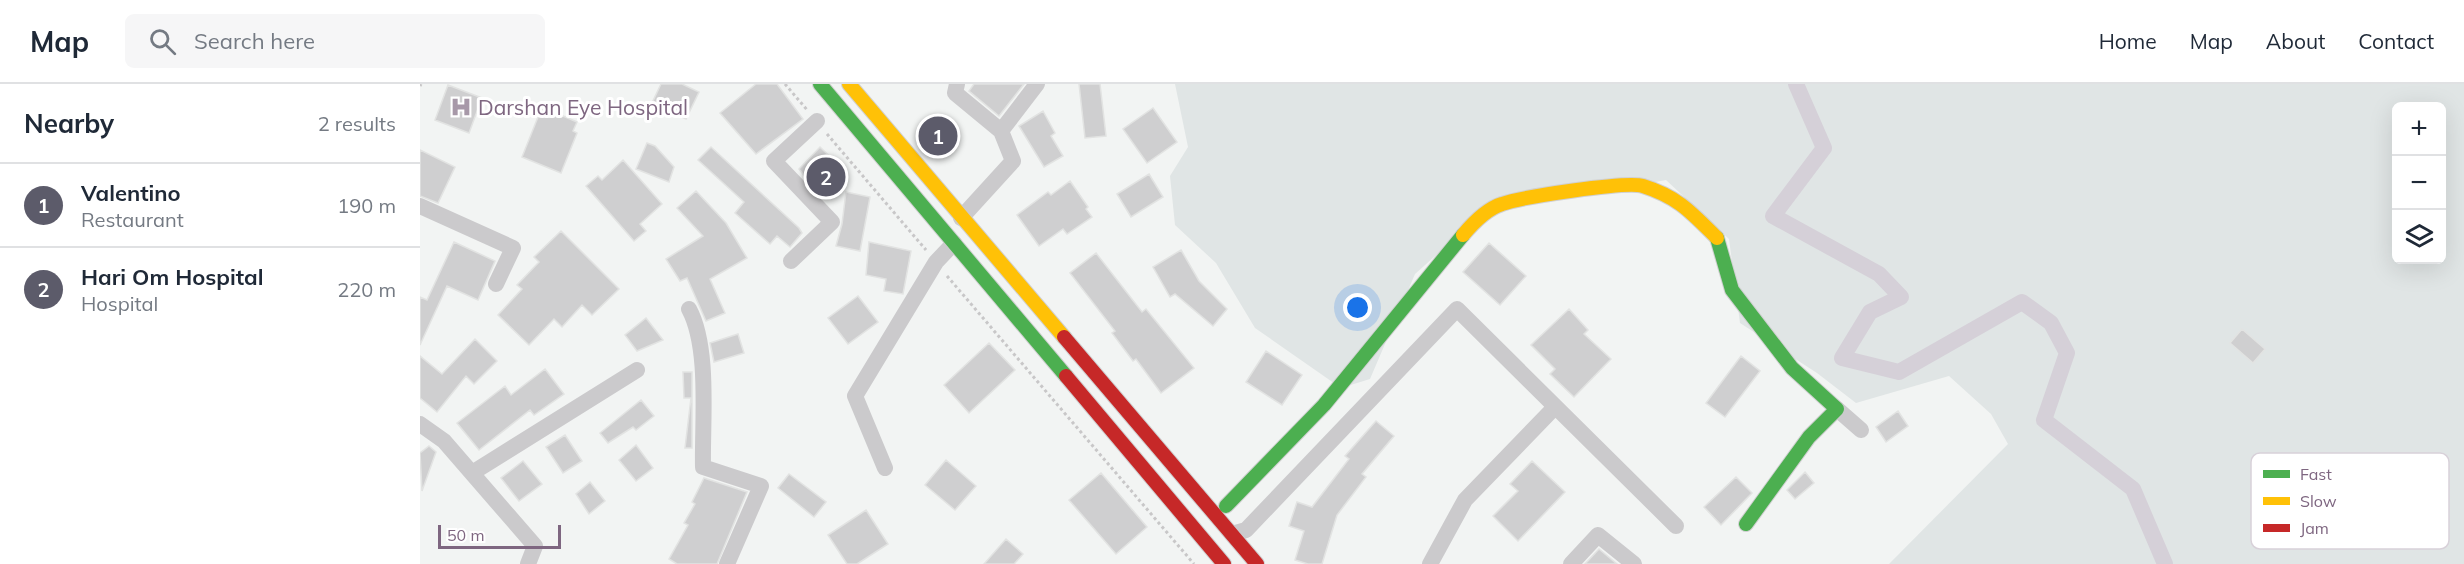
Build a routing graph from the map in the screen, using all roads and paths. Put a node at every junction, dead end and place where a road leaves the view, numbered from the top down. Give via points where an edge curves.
1 (785, 84) edge
2 (820, 84) edge
3 (849, 84) edge
4 (957, 84) edge
5 (1037, 84) edge
6 (816, 121) junction
7 (1000, 131) junction
8 (420, 206) edge
9 (965, 223) junction
10 (954, 243) junction
11 (791, 261) dead end
12 (936, 262) junction
13 (496, 284) dead end
14 (689, 309) dead end
15 (637, 370) dead end
16 (1554, 408) junction
17 (1837, 409) junction
18 (420, 424) edge
19 (1861, 430) dead end
20 (885, 468) dead end
21 (472, 473) junction
22 (1207, 505) junction
23 (1226, 506) dead end
24 (1188, 522) junction
25 (1746, 524) dead end
26 (1676, 526) dead end
27 (1232, 534) junction
28 (1625, 561) edge
29 (528, 564) edge
30 (727, 564) edge
31 (1194, 564) edge
32 (1224, 564) edge
33 (1257, 564) edge
34 (1430, 564) edge
35 (1571, 564) edge

1 - 6 path
2 - 10 main road
3 - 9 main road
4 - 7 street via 955,93
5 - 7 street
6 - 11 street via 774,161 832,222
6 - 12 path
7 - 9 street via 1013,162
8 - 13 street via 513,248
9 - 10 main road
9 - 22 main road
10 - 12 street
10 - 24 main road
12 - 20 street via 855,396
12 - 31 path
14 - 30 street via 696,322 701,364 703,467 761,486
15 - 21 street
16 - 26 street
16 - 27 street via 1457,309 1246,530
16 - 34 street via 1465,500
17 - 19 street
17 - 23 main road via 1792,368 1732,290 1717,238 1680,201 1640,185 1543,194 1500,204 1474,222 1324,405
17 - 25 main road via 1809,437
18 - 21 street via 444,441
21 - 29 street via 535,546
22 - 24 main road
22 - 27 main road
24 - 32 main road
27 - 33 main road
28 - 35 street via 1598,535

